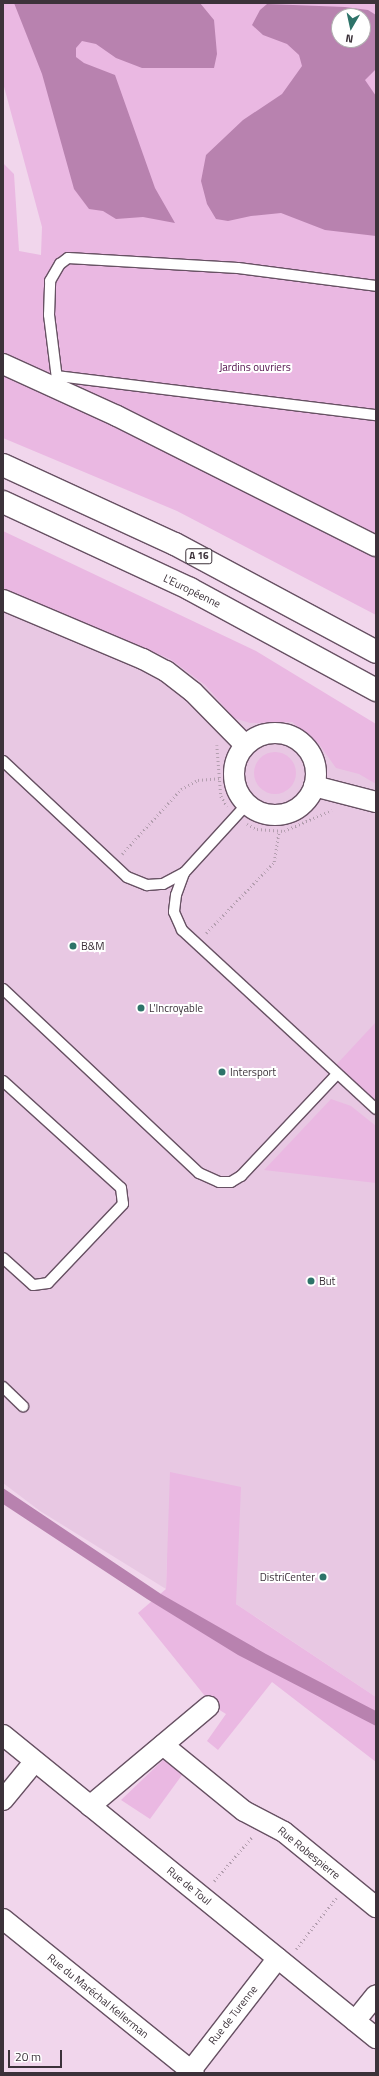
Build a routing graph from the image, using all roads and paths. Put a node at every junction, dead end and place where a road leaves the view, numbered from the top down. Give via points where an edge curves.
1 (376, 286) edge
2 (3, 364) edge
3 (57, 381) junction
4 (376, 415) edge
5 (3, 465) edge
6 (3, 502) edge
7 (375, 544) edge
8 (3, 600) edge
9 (376, 652) edge
10 (376, 690) edge
11 (214, 740) dead end
12 (246, 745) junction
13 (3, 761) edge
14 (219, 778) junction
15 (314, 786) junction
16 (376, 802) edge
17 (242, 809) junction
18 (338, 810) dead end
19 (279, 831) junction
20 (113, 864) junction
21 (184, 874) junction
22 (196, 944) junction
23 (3, 989) edge
24 (337, 1074) junction
25 (3, 1080) edge
26 (376, 1109) edge
27 (3, 1258) edge
28 (3, 1387) edge
29 (23, 1406) dead end
30 (209, 1706) dead end
31 (3, 1735) edge
32 (163, 1745) junction
33 (35, 1761) junction
34 (3, 1800) edge
35 (90, 1806) junction
36 (266, 1821) junction
37 (347, 1883) junction
38 (201, 1896) junction
39 (376, 1907) edge
40 (3, 1919) edge
41 (281, 1961) junction
42 (376, 1995) edge
43 (355, 2021) junction
44 (376, 2038) edge
45 (191, 2072) edge

1 - 3 lane via 238,268 68,258 60,264 50,281 48,315
2 - 3 street
3 - 4 lane
3 - 7 street
5 - 9 highway, A 16 via 175,544
6 - 10 highway, L'Européenne via 190,589
8 - 12 street via 166,671 193,692
11 - 14 path via 219,750
12 - 15 street via 268,733 281,733 293,737 304,745 311,755 315,767
12 - 17 street via 236,760 234,778
13 - 20 lane
14 - 17 path via 224,802
14 - 20 path via 198,780 181,790
15 - 16 street
15 - 17 street via 305,802 285,814
17 - 19 path via 251,827
17 - 21 lane
18 - 19 path via 323,813 293,828
19 - 22 path via 274,862
20 - 21 lane via 133,881 147,885 163,884
21 - 22 lane via 176,895 174,912 177,924
22 - 24 lane
23 - 24 lane via 199,1173 219,1182 231,1182 241,1176
24 - 26 lane
25 - 27 lane via 121,1188 123,1204 48,1283 33,1285
28 - 29 lane
30 - 32 street
31 - 33 street, Rue de Toul
32 - 35 street
32 - 36 street, Rue Robespierre via 244,1811
33 - 34 street
33 - 35 street, Rue de Toul
35 - 38 street, Rue de Toul
36 - 37 street, Rue Robespierre via 284,1832
36 - 38 path
37 - 39 street, Rue Robespierre
37 - 41 path
38 - 41 street, Rue de Toul
40 - 45 street, Rue du Maréchal Kellerman
41 - 43 street, Rue de Toul
41 - 45 street, Rue de Turenne
42 - 43 street
43 - 44 street, Rue de Toul

